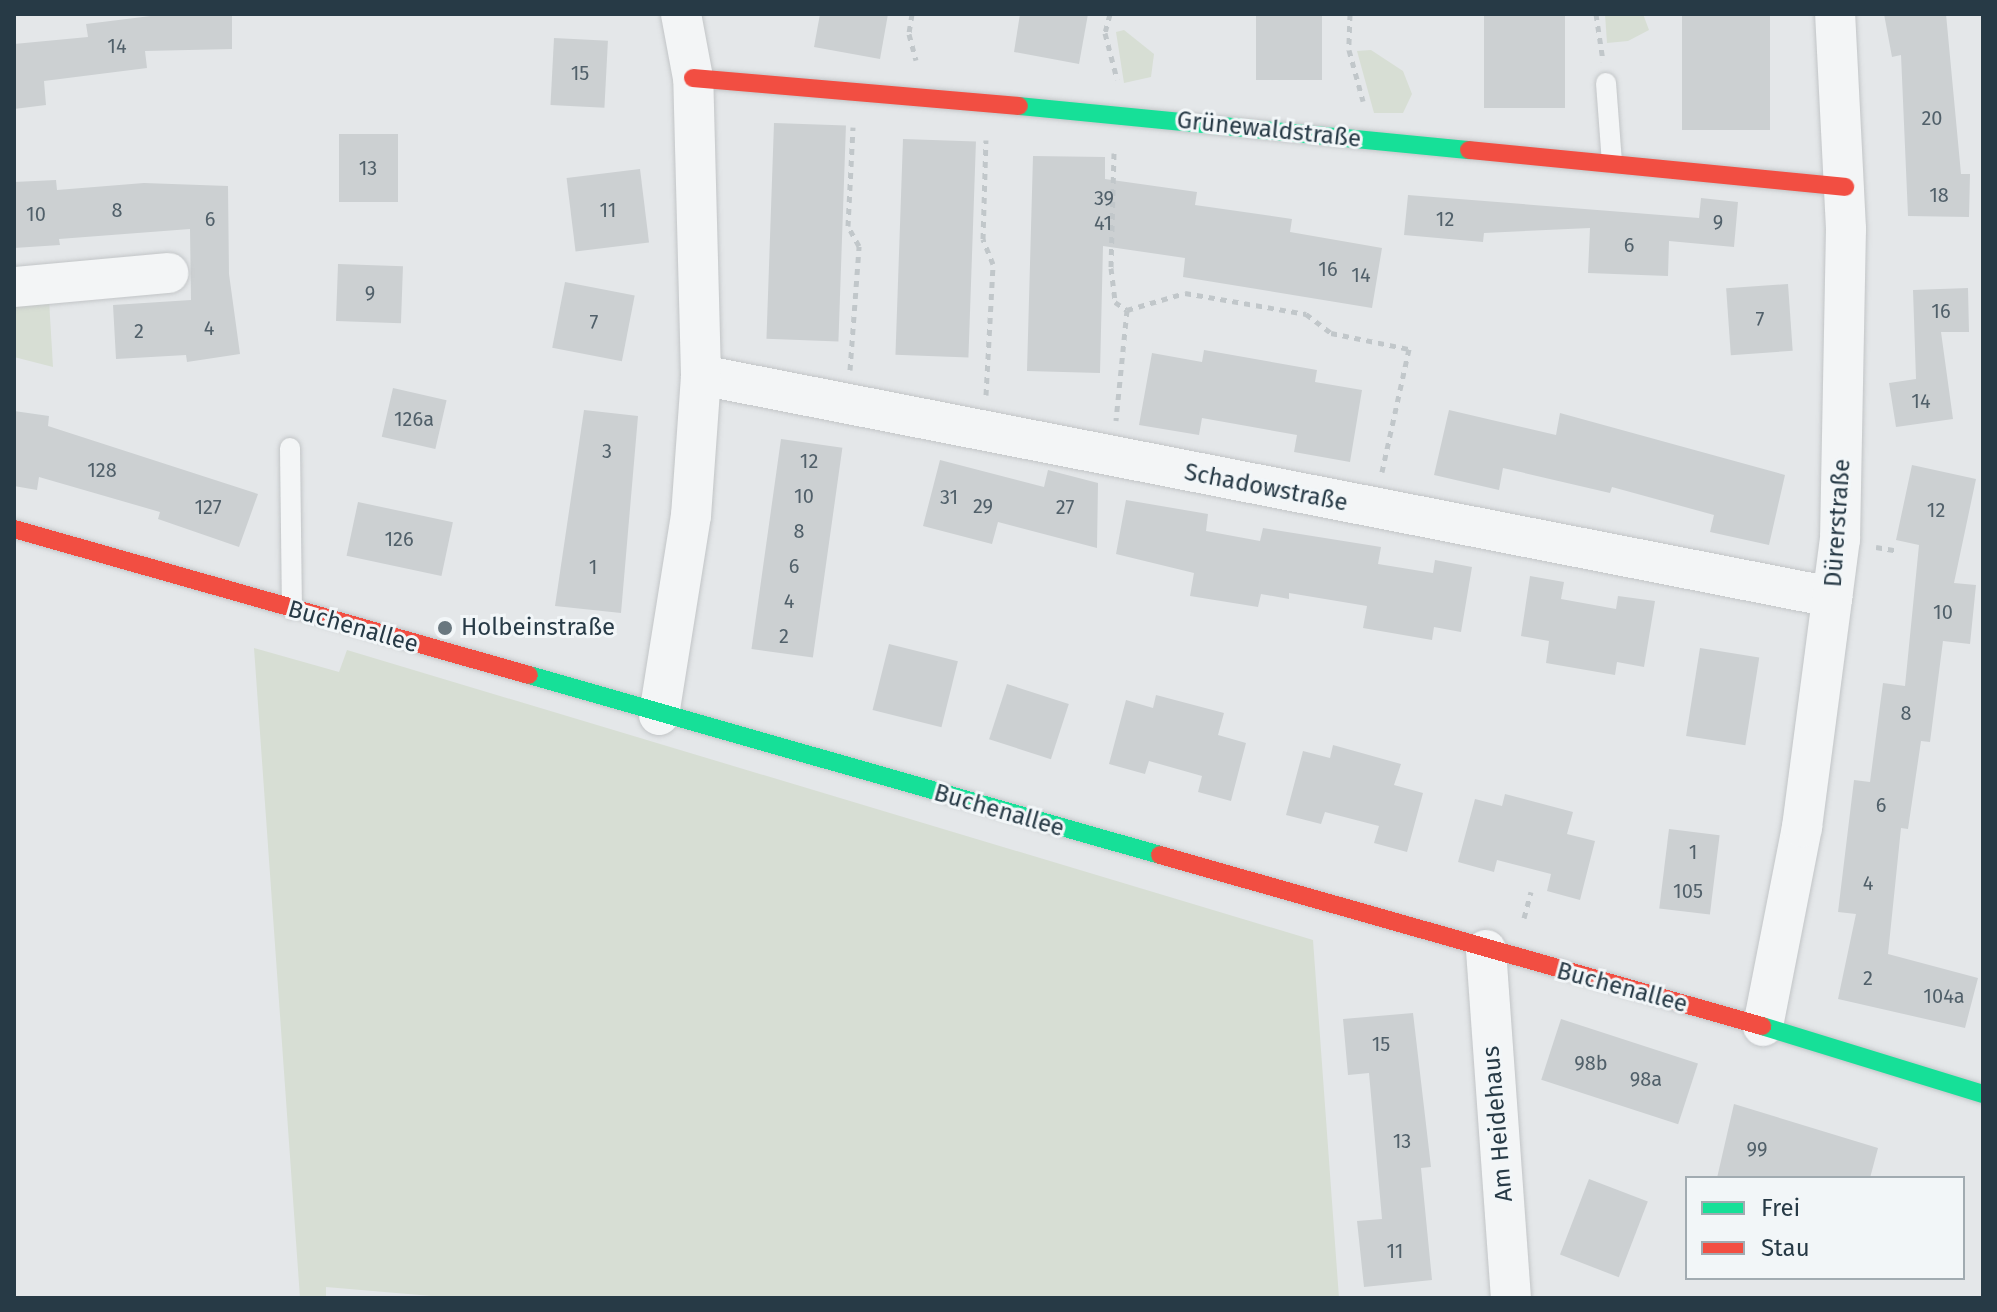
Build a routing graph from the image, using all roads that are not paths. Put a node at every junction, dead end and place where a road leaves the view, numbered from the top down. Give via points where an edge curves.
1 (681, 14) edge
2 (1835, 14) edge
3 (693, 78) junction
4 (1606, 83) road end
5 (1612, 163) junction
6 (1845, 187) junction
7 (168, 273) dead end
8 (14, 287) edge
9 (701, 375) junction
10 (290, 448) dead end
11 (14, 529) edge
12 (1832, 597) junction
13 (292, 609) junction
14 (659, 715) junction
15 (1486, 950) junction
16 (1763, 1026) junction
17 (1983, 1094) edge
18 (1511, 1298) edge

1 - 3 street
2 - 6 street, Dürerstraße
3 - 5 street, Grünewaldstraße
3 - 9 street
4 - 5 lane
5 - 6 street, Grünewaldstraße
6 - 12 street, Dürerstraße via 1846,374 1840,540
7 - 8 street
9 - 12 street, Schadowstraße
9 - 14 street via 691,516
10 - 13 lane
11 - 13 street, Buchenallee
12 - 16 street, Dürerstraße via 1802,827
13 - 14 street, Buchenallee
14 - 15 street, Buchenallee
15 - 16 street, Buchenallee
15 - 18 street, Am Heidehaus
16 - 17 street, Buchenallee

